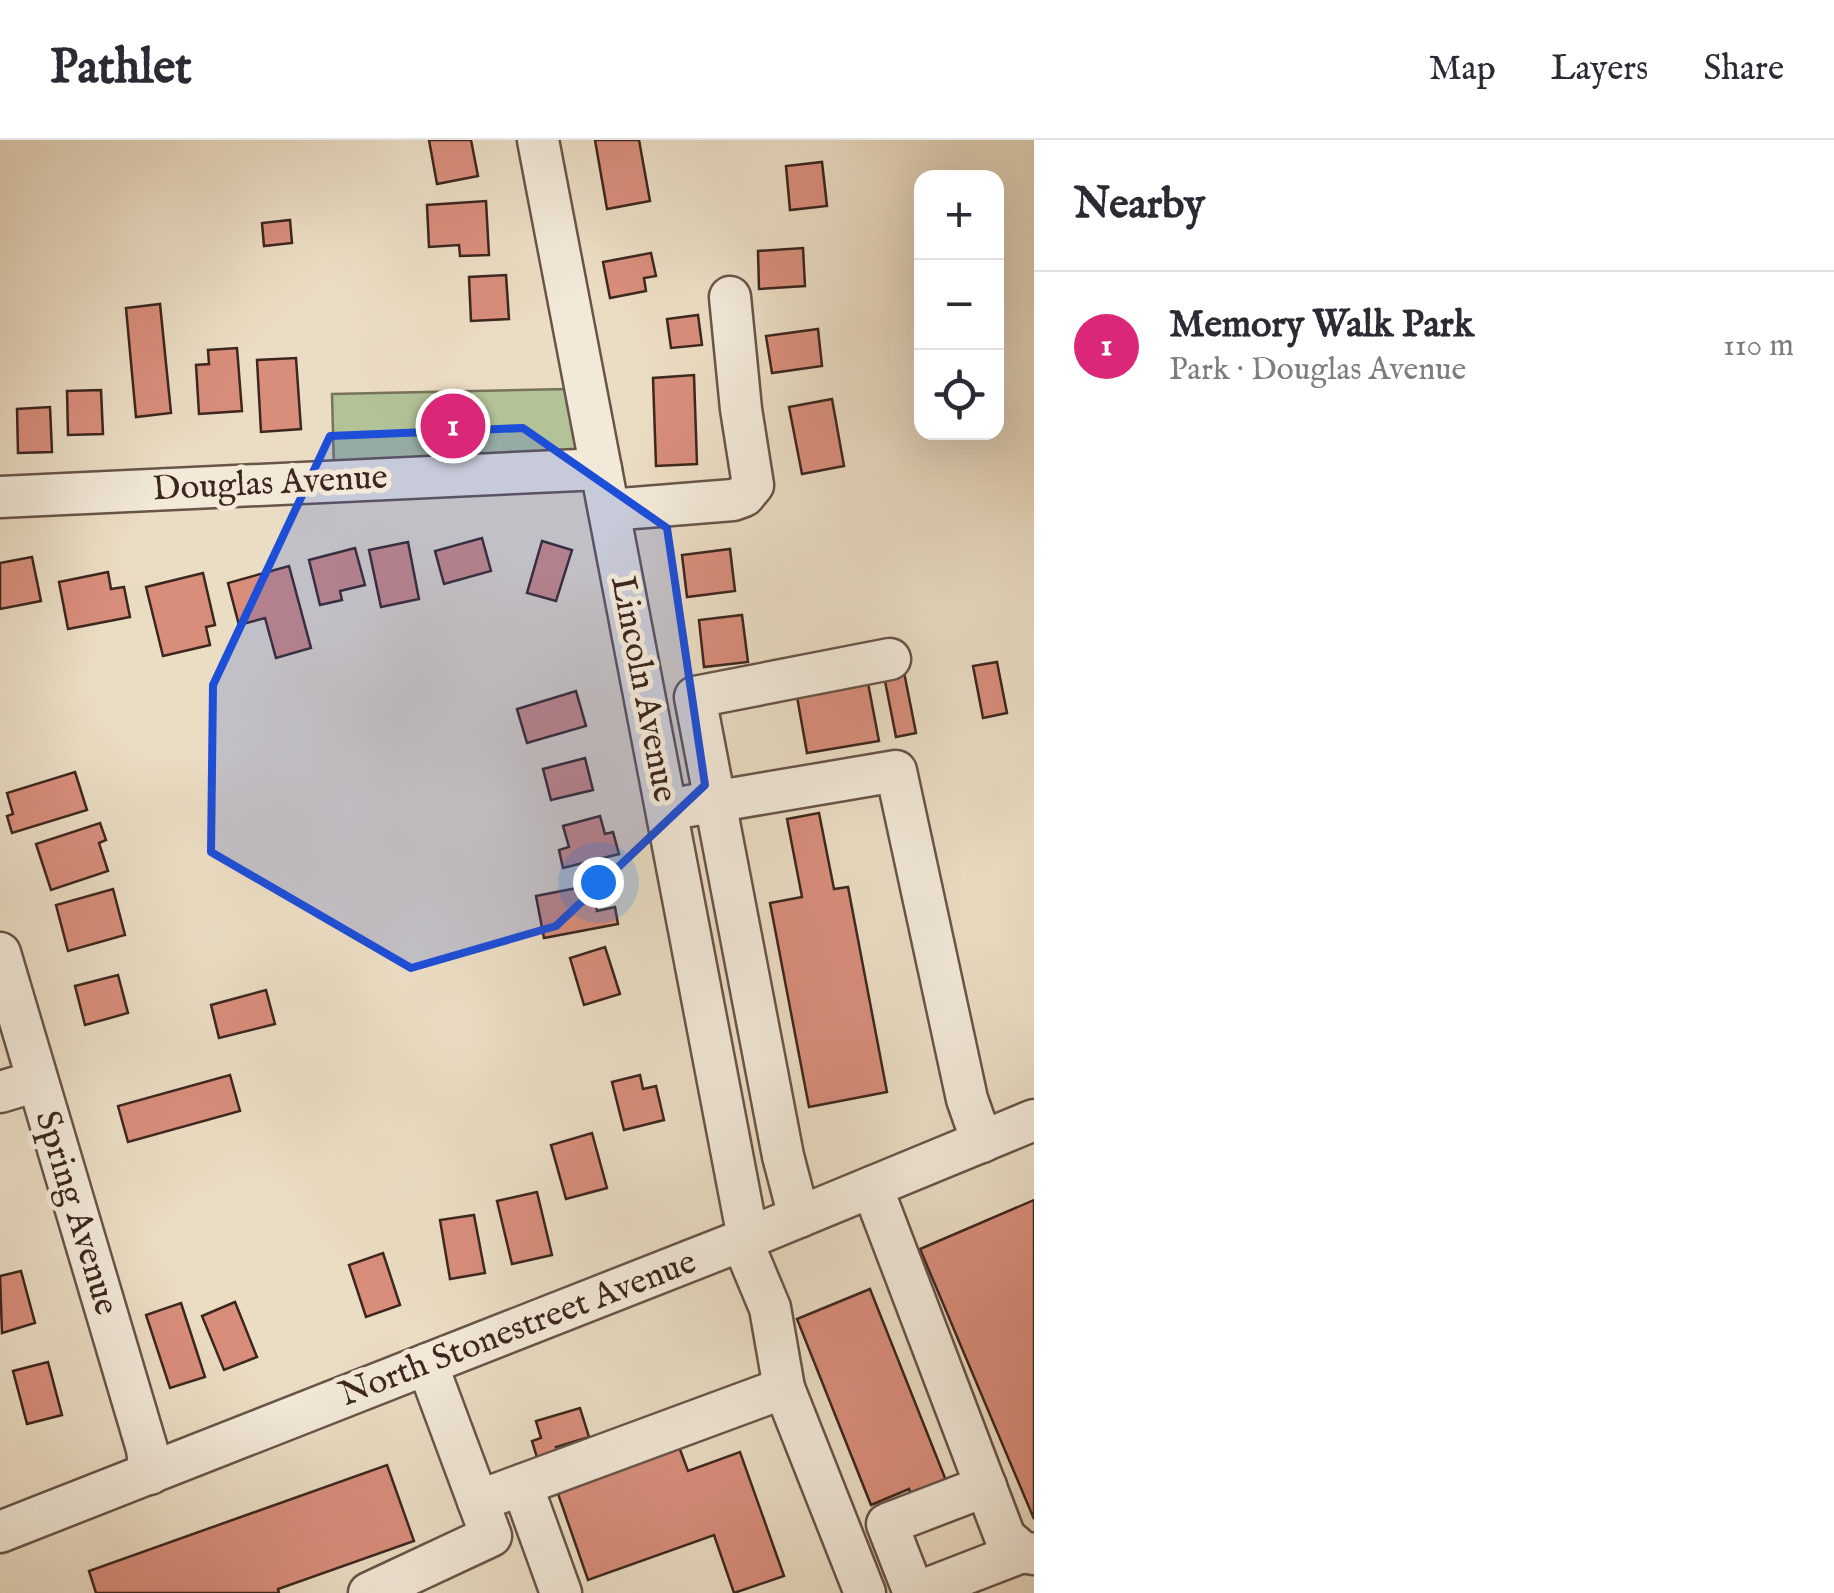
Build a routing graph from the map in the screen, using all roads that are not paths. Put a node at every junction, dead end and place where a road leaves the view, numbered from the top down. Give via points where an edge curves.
1 (538, 140) edge
2 (730, 297) dead end
3 (601, 469) junction
4 (0, 497) edge
5 (609, 510) junction
6 (890, 659) dead end
7 (716, 801) junction
8 (666, 810) junction
9 (0, 953) edge
10 (18, 1086) edge
11 (1034, 1120) edge
12 (982, 1142) junction
13 (872, 1188) junction
14 (799, 1218) junction
15 (745, 1239) junction
16 (427, 1364) junction
17 (784, 1388) junction
18 (150, 1474) junction
19 (522, 1485) junction
20 (986, 1486) junction
21 (478, 1501) junction
22 (0, 1532) edge
23 (1028, 1553) edge
24 (369, 1593) edge
25 (562, 1593) edge
26 (865, 1593) edge
27 (915, 1593) edge

1 - 3 street, Lincoln Avenue
2 - 5 street via 753,485 733,500
3 - 4 street, Douglas Avenue
3 - 5 street, Lincoln Avenue
5 - 8 street, Lincoln Avenue
6 - 7 street via 695,696
7 - 8 street
7 - 12 street via 896,771 966,1099
7 - 14 street
8 - 15 street, Lincoln Avenue
9 - 10 street, Spring Avenue
10 - 18 street, Spring Avenue via 147,1449
11 - 12 street, North Stonestreet Avenue
12 - 13 street, North Stonestreet Avenue
13 - 14 street, North Stonestreet Avenue
13 - 20 street
14 - 15 street, North Stonestreet Avenue
15 - 16 street, North Stonestreet Avenue
15 - 17 street, Lincoln Avenue via 770,1308
16 - 18 street, North Stonestreet Avenue
16 - 21 street
17 - 19 street
17 - 26 street, Lincoln Avenue
18 - 22 street, North Stonestreet Avenue
19 - 21 street
19 - 25 street
20 - 23 street via 1005,1537
20 - 27 street via 887,1524
21 - 24 street via 491,1536
23 - 27 street

